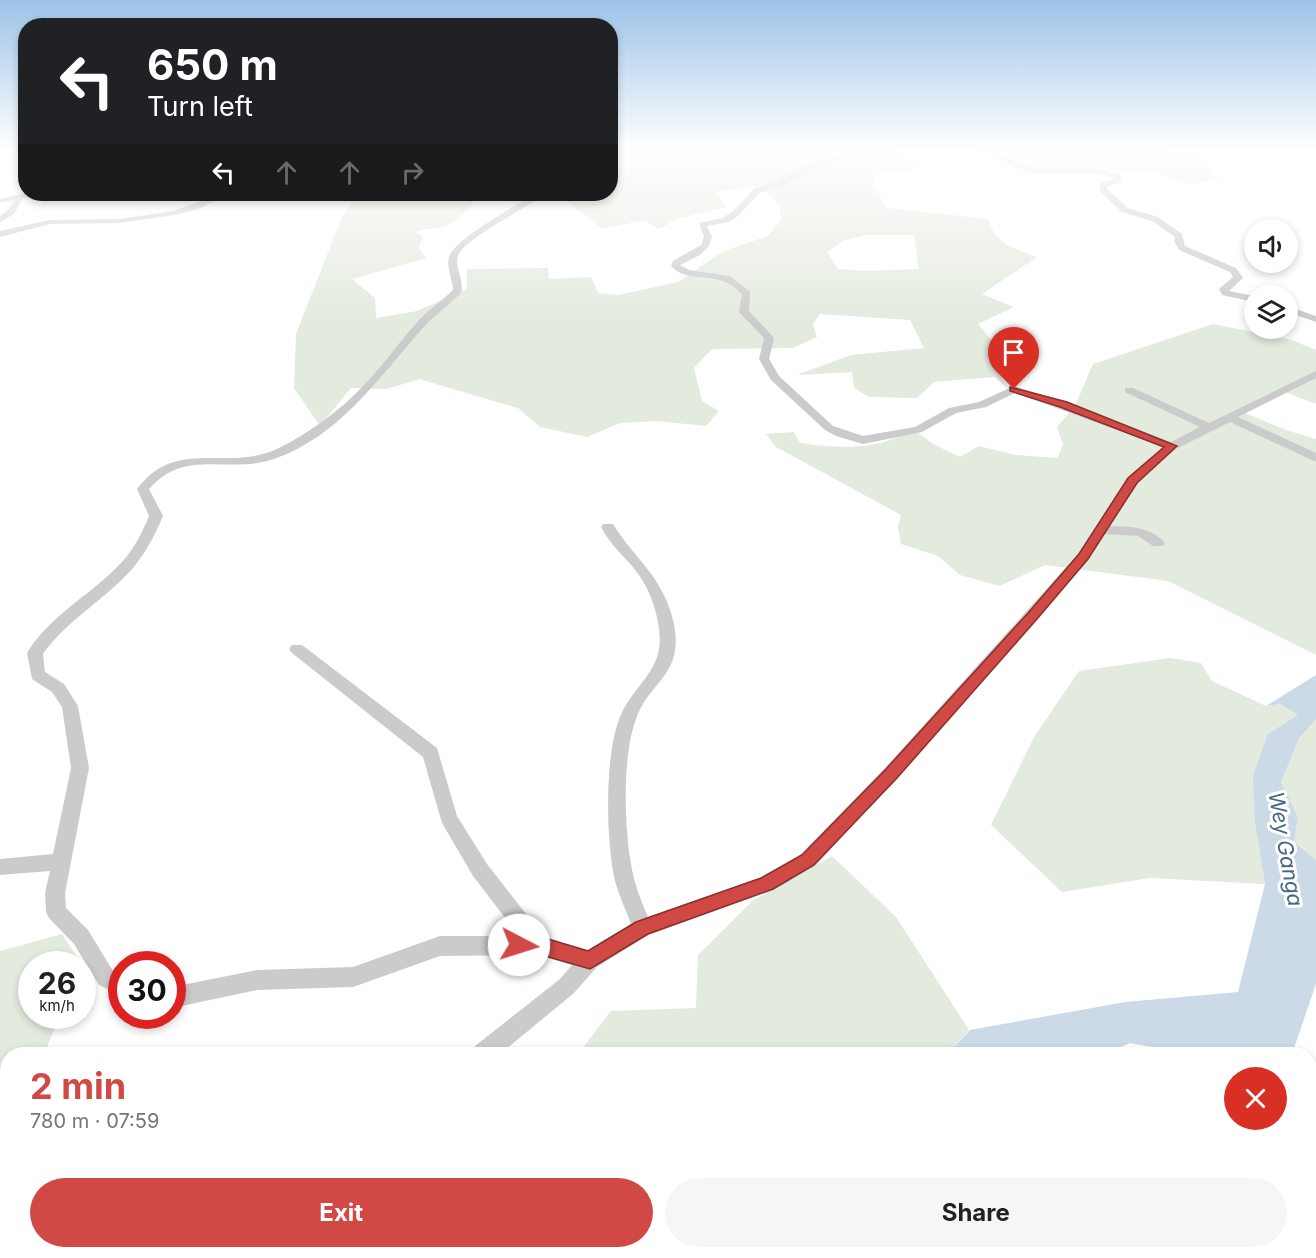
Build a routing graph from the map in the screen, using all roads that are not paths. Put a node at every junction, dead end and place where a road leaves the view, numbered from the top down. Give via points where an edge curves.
1 (14, 207) edge
2 (196, 207) edge
3 (520, 207) edge
4 (742, 207) edge
5 (1121, 207) edge
6 (1139, 207) dead end
7 (1155, 219) junction
8 (0, 220) edge
9 (0, 234) edge
10 (1197, 246) dead end
11 (1233, 270) junction
12 (1244, 297) edge
13 (1298, 313) edge
14 (1316, 319) edge
15 (1316, 374) edge
16 (1129, 390) dead end
17 (1231, 418) junction
18 (1211, 428) junction
19 (1172, 446) junction
20 (1316, 458) edge
21 (608, 527) dead end
22 (1101, 530) junction
23 (1158, 543) dead end
24 (297, 649) dead end
25 (63, 862) junction
26 (0, 867) edge
27 (642, 928) junction
28 (538, 945) junction
29 (590, 960) junction
30 (108, 979) edge
31 (186, 995) edge
32 (492, 1047) edge

1 - 8 street
2 - 9 street via 119,221 50,222
3 - 25 street via 457,251 453,258 458,291 426,318 369,386 320,426 268,457 195,460 153,474 143,489 156,516 147,541 123,571 56,626 35,653 38,675 58,688 70,706 80,768
4 - 19 street via 725,220 702,225 708,237 705,246 675,266 684,273 723,274 740,284 747,294 744,312 769,338 764,358 775,378 829,428 863,440 918,430 953,410 982,405 1014,389
5 - 7 street
6 - 7 street via 1138,213
7 - 11 street via 1176,232 1182,248
10 - 11 street
11 - 12 street via 1238,278 1224,289 1225,293
13 - 14 street
15 - 17 street
16 - 18 street
17 - 18 street
17 - 20 street
18 - 19 street
19 - 22 street via 1132,481
21 - 27 street via 654,589 664,617 668,647 656,678 629,716 622,736 619,830 624,879
22 - 23 street via 1141,532
22 - 27 street via 1024,625 808,860 767,884
24 - 28 street via 431,753 448,818 480,870
25 - 26 street
25 - 30 street via 55,893 56,912 81,937
27 - 29 street
28 - 29 street
28 - 31 street via 440,946 353,977 257,980
29 - 32 street via 567,986

